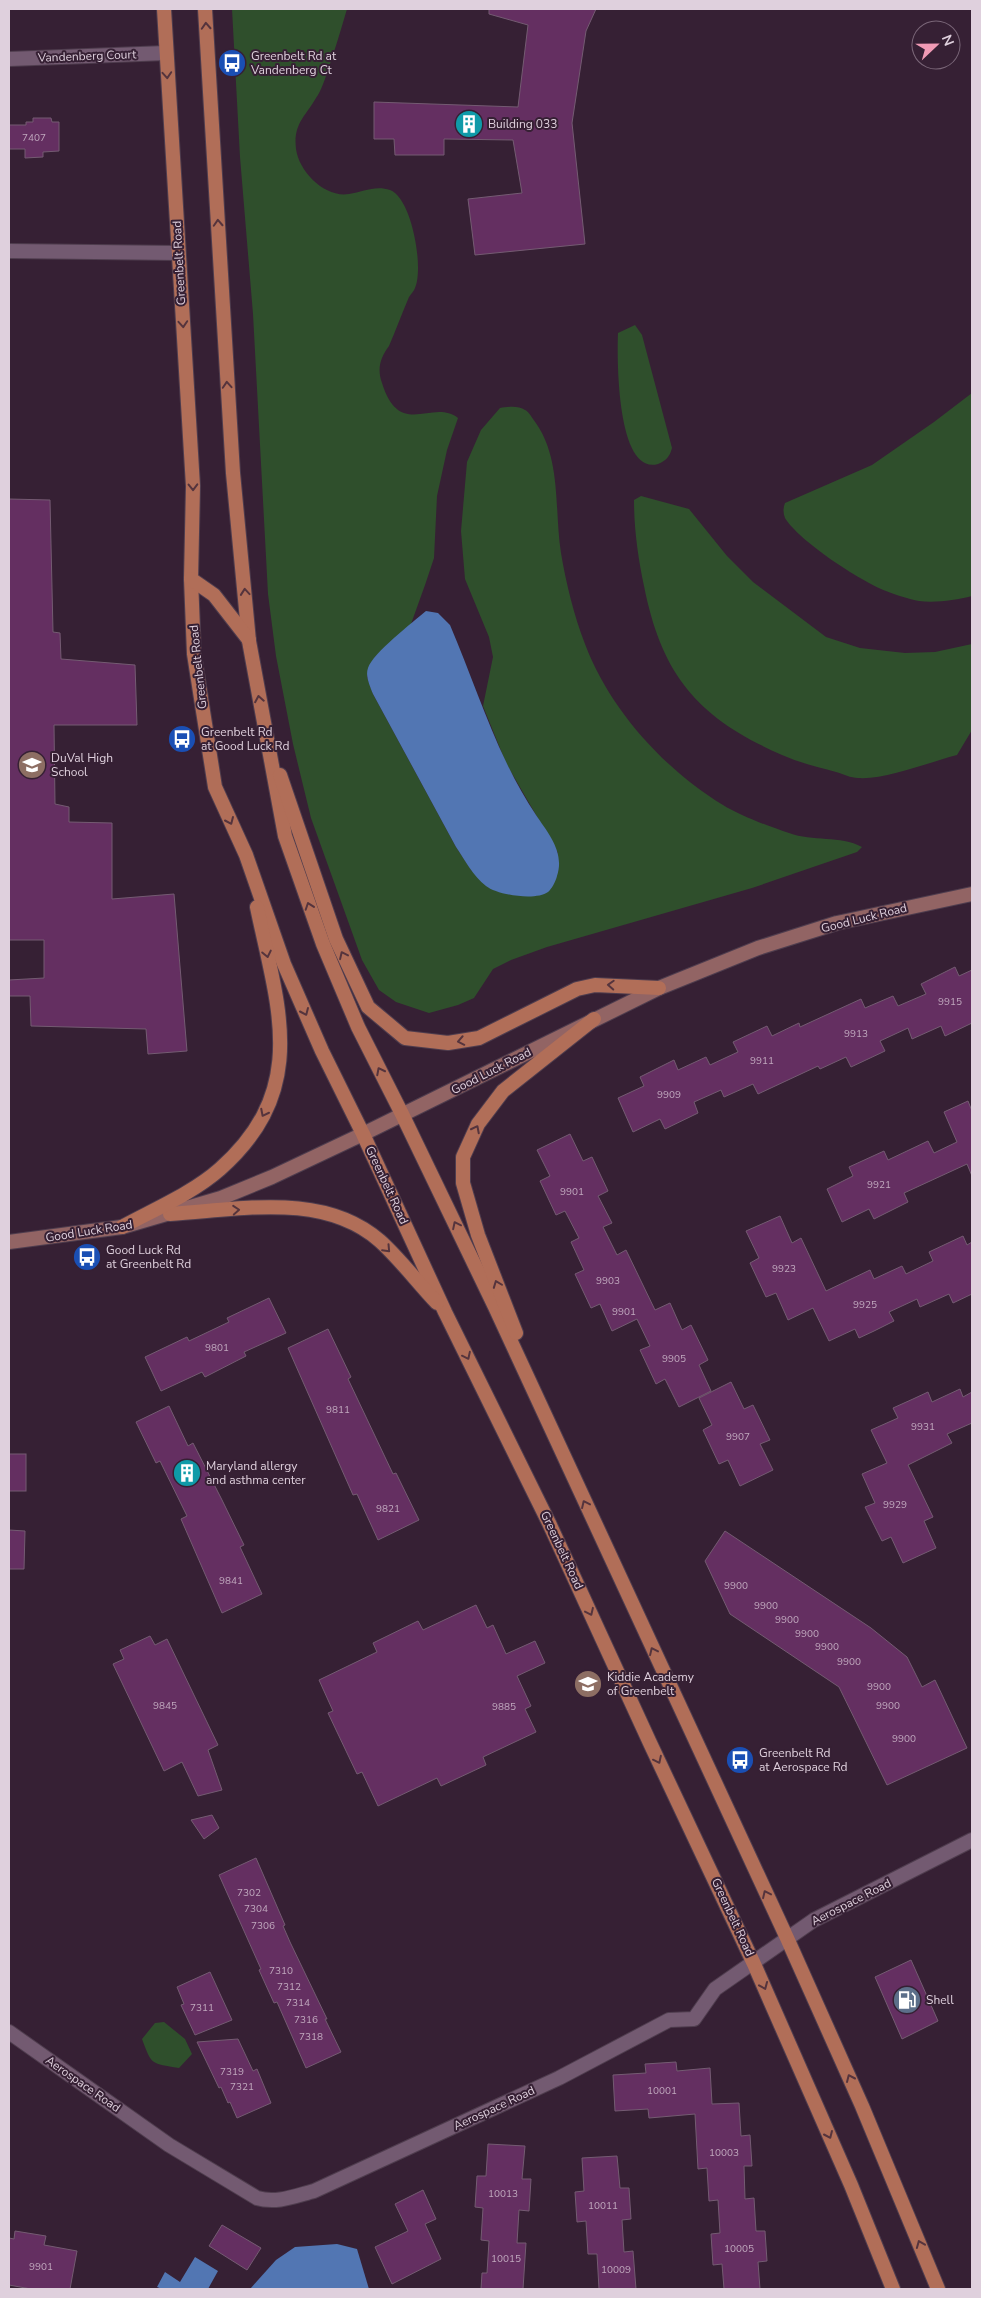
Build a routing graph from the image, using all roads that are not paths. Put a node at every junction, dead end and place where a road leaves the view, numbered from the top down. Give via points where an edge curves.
1 (164, 9) edge
2 (205, 9) edge
3 (166, 53) junction
4 (9, 59) edge
5 (9, 252) edge
6 (178, 253) junction
7 (191, 578) junction
8 (249, 641) junction
9 (268, 747) junction
10 (246, 855) junction
11 (972, 894) edge
12 (659, 988) junction
13 (594, 1019) junction
14 (402, 1114) junction
15 (363, 1134) junction
16 (170, 1214) junction
17 (122, 1227) junction
18 (9, 1242) edge
19 (445, 1312) junction
20 (550, 1428) junction
21 (972, 1840) edge
22 (787, 1938) junction
23 (754, 1964) junction
24 (9, 2032) edge
25 (893, 2289) edge
26 (938, 2289) edge

1 - 3 main road, Greenbelt Road
8 -> 2 main road via 233,473
3 - 4 street, Vandenberg Court
3 -> 6 main road, Greenbelt Road
5 - 6 street
6 -> 7 main road, Greenbelt Road via 193,486
7 - 8 main road via 214,595
7 -> 10 main road, Greenbelt Road via 194,654 215,786
9 -> 8 main road
12 -> 9 main road via 596,985 577,988 479,1038 448,1044 404,1038 368,1007 336,939
14 -> 9 main road via 358,1027 323,944 285,836
10 -> 15 main road, Greenbelt Road via 284,964
10 -> 17 main road via 281,1025 278,1072 272,1096 262,1117 220,1170
11 - 12 main road, Good Luck Road via 838,923 758,948
12 - 13 main road, Good Luck Road
13 - 14 main road, Good Luck Road
20 -> 13 main road via 478,1235 463,1183 463,1157 478,1124 503,1091
14 - 15 main road, Good Luck Road
20 -> 14 main road
15 - 16 main road, Good Luck Road via 272,1177
15 - 19 main road, Greenbelt Road
16 - 17 main road, Good Luck Road
16 -> 19 main road via 295,1207 343,1218 379,1241
17 - 18 main road, Good Luck Road
19 -> 23 main road, Greenbelt Road via 546,1517
22 -> 20 main road
21 - 22 street, Aerospace Road via 814,1920
22 - 23 street, Aerospace Road
26 -> 22 main road via 862,2106
23 - 24 street, Aerospace Road via 715,1989 694,2019 669,2020 559,2078 314,2191 279,2200 256,2198 169,2145
23 -> 25 main road, Greenbelt Road via 851,2184

